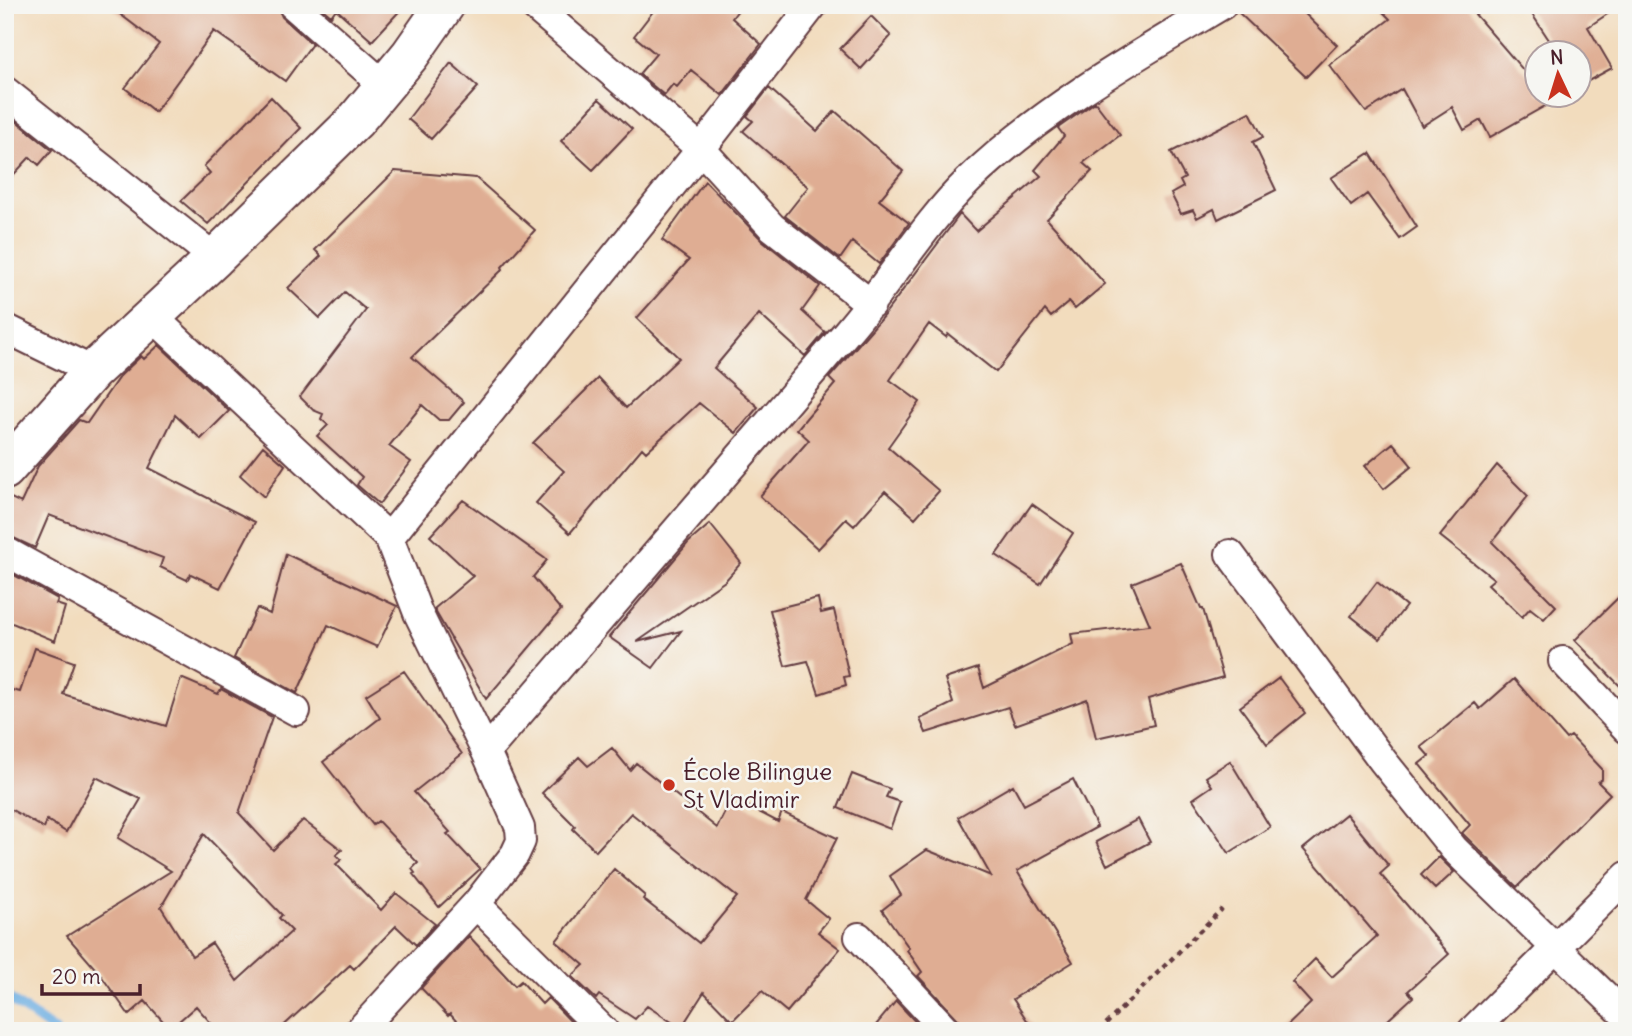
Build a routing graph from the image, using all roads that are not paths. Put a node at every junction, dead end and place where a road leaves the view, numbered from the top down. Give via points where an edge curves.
1 (293, 5) edge
2 (445, 5) edge
3 (533, 5) edge
4 (813, 5) edge
5 (1222, 5) edge
6 (385, 86) junction
7 (5, 91) edge
8 (701, 149) junction
9 (215, 258) junction
10 (871, 304) junction
11 (152, 316) junction
12 (5, 328) edge
13 (93, 371) junction
14 (5, 470) edge
15 (388, 538) junction
16 (5, 551) edge
17 (1230, 554) dead end
18 (1563, 661) dead end
19 (296, 711) dead end
20 (1627, 729) edge
21 (486, 752) junction
22 (1627, 876) edge
23 (476, 904) junction
24 (859, 937) dead end
25 (1556, 947) junction
26 (1627, 1017) edge
27 (359, 1031) edge
28 (604, 1031) edge
29 (947, 1031) edge
30 (1472, 1031) edge

1 - 6 street
2 - 6 street
3 - 8 street
4 - 8 street
5 - 10 street via 1069,101 1002,151 939,213
6 - 9 street
7 - 9 street
8 - 10 street via 772,228
8 - 15 street
9 - 11 street
10 - 21 street
11 - 13 street
11 - 15 street
12 - 13 street
13 - 14 street
15 - 21 street via 418,613
16 - 19 street
17 - 25 street via 1454,849
18 - 20 street
21 - 23 street via 520,828 521,841
22 - 25 street
23 - 27 street
23 - 28 street
24 - 29 street
25 - 26 street
25 - 30 street

